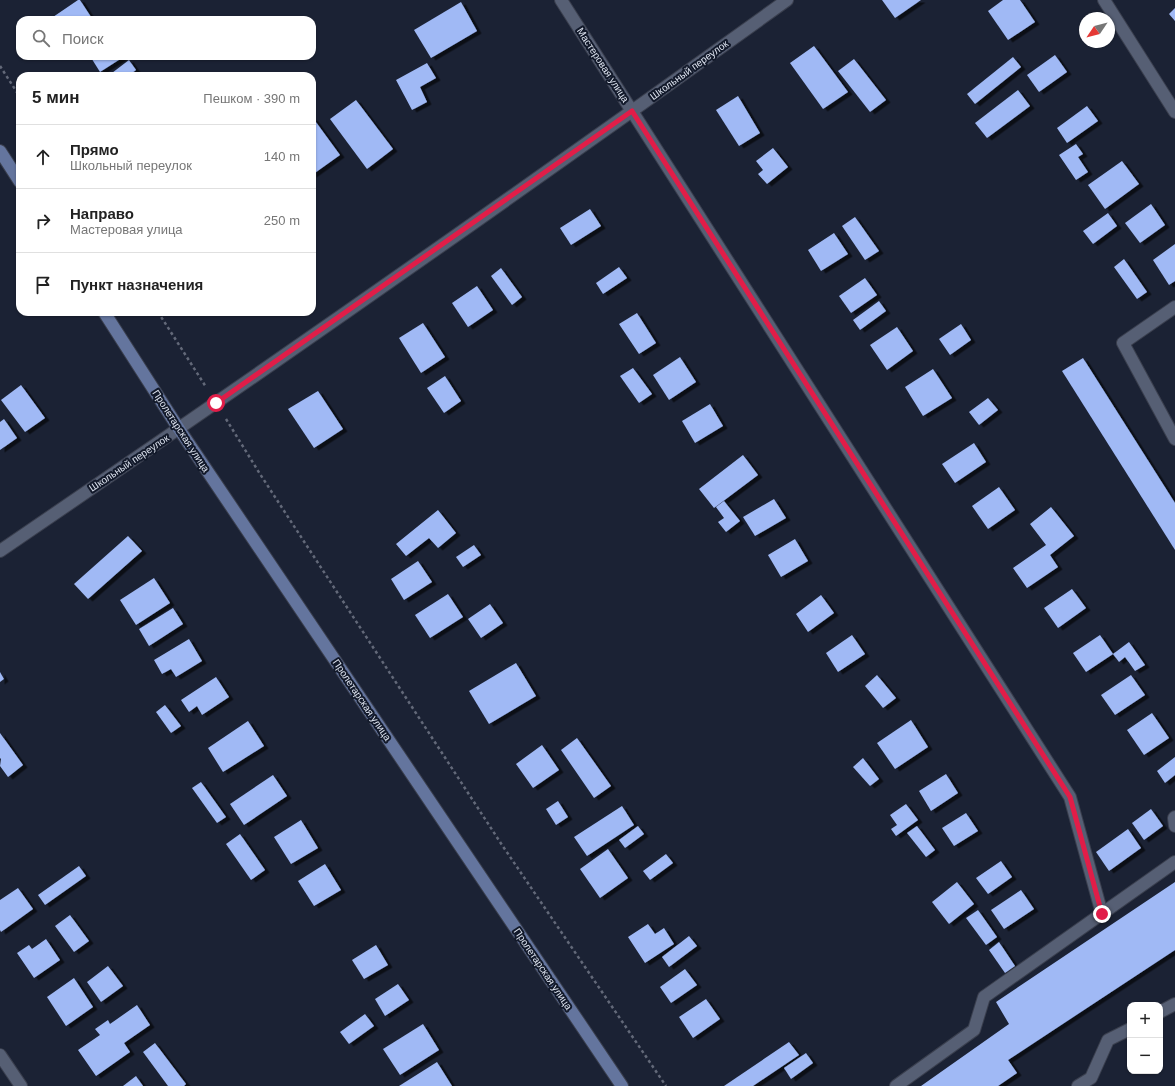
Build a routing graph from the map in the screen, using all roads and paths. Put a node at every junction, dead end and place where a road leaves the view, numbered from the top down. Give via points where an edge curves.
1 (561, 0) edge
2 (787, 0) edge
3 (1104, 0) edge
4 (0, 66) edge
5 (16, 91) edge
6 (632, 111) junction
7 (1175, 112) edge
8 (0, 151) edge
9 (16, 176) edge
10 (1175, 307) edge
11 (107, 316) edge
12 (161, 316) edge
13 (216, 403) junction
14 (179, 429) junction
15 (1175, 439) edge
16 (0, 551) edge
17 (1175, 817) edge
18 (1175, 826) edge
19 (1175, 862) edge
20 (1102, 914) junction
21 (1175, 1004) edge
22 (1163, 1010) edge
23 (1127, 1030) edge
24 (0, 1055) edge
25 (21, 1086) edge
26 (622, 1086) edge
27 (666, 1086) edge
28 (896, 1086) edge
29 (1078, 1086) edge

1 - 6 street, Мастеровая улица
2 - 6 street, Школьный переулок
3 - 7 street
4 - 5 path
6 - 13 street, Школьный переулок
6 - 20 street, Мастеровая улица via 1070,797
8 - 9 street
10 - 15 street via 1123,343
11 - 14 street, Пролетарская улица
12 - 13 path
13 - 14 street, Школьный переулок
13 - 27 path via 494,832
14 - 16 street, Школьный переулок
14 - 26 street, Пролетарская улица
17 - 18 street
19 - 20 street
20 - 28 street via 984,997 974,1030
21 - 22 street
23 - 29 street via 1108,1040 1091,1078
24 - 25 street

